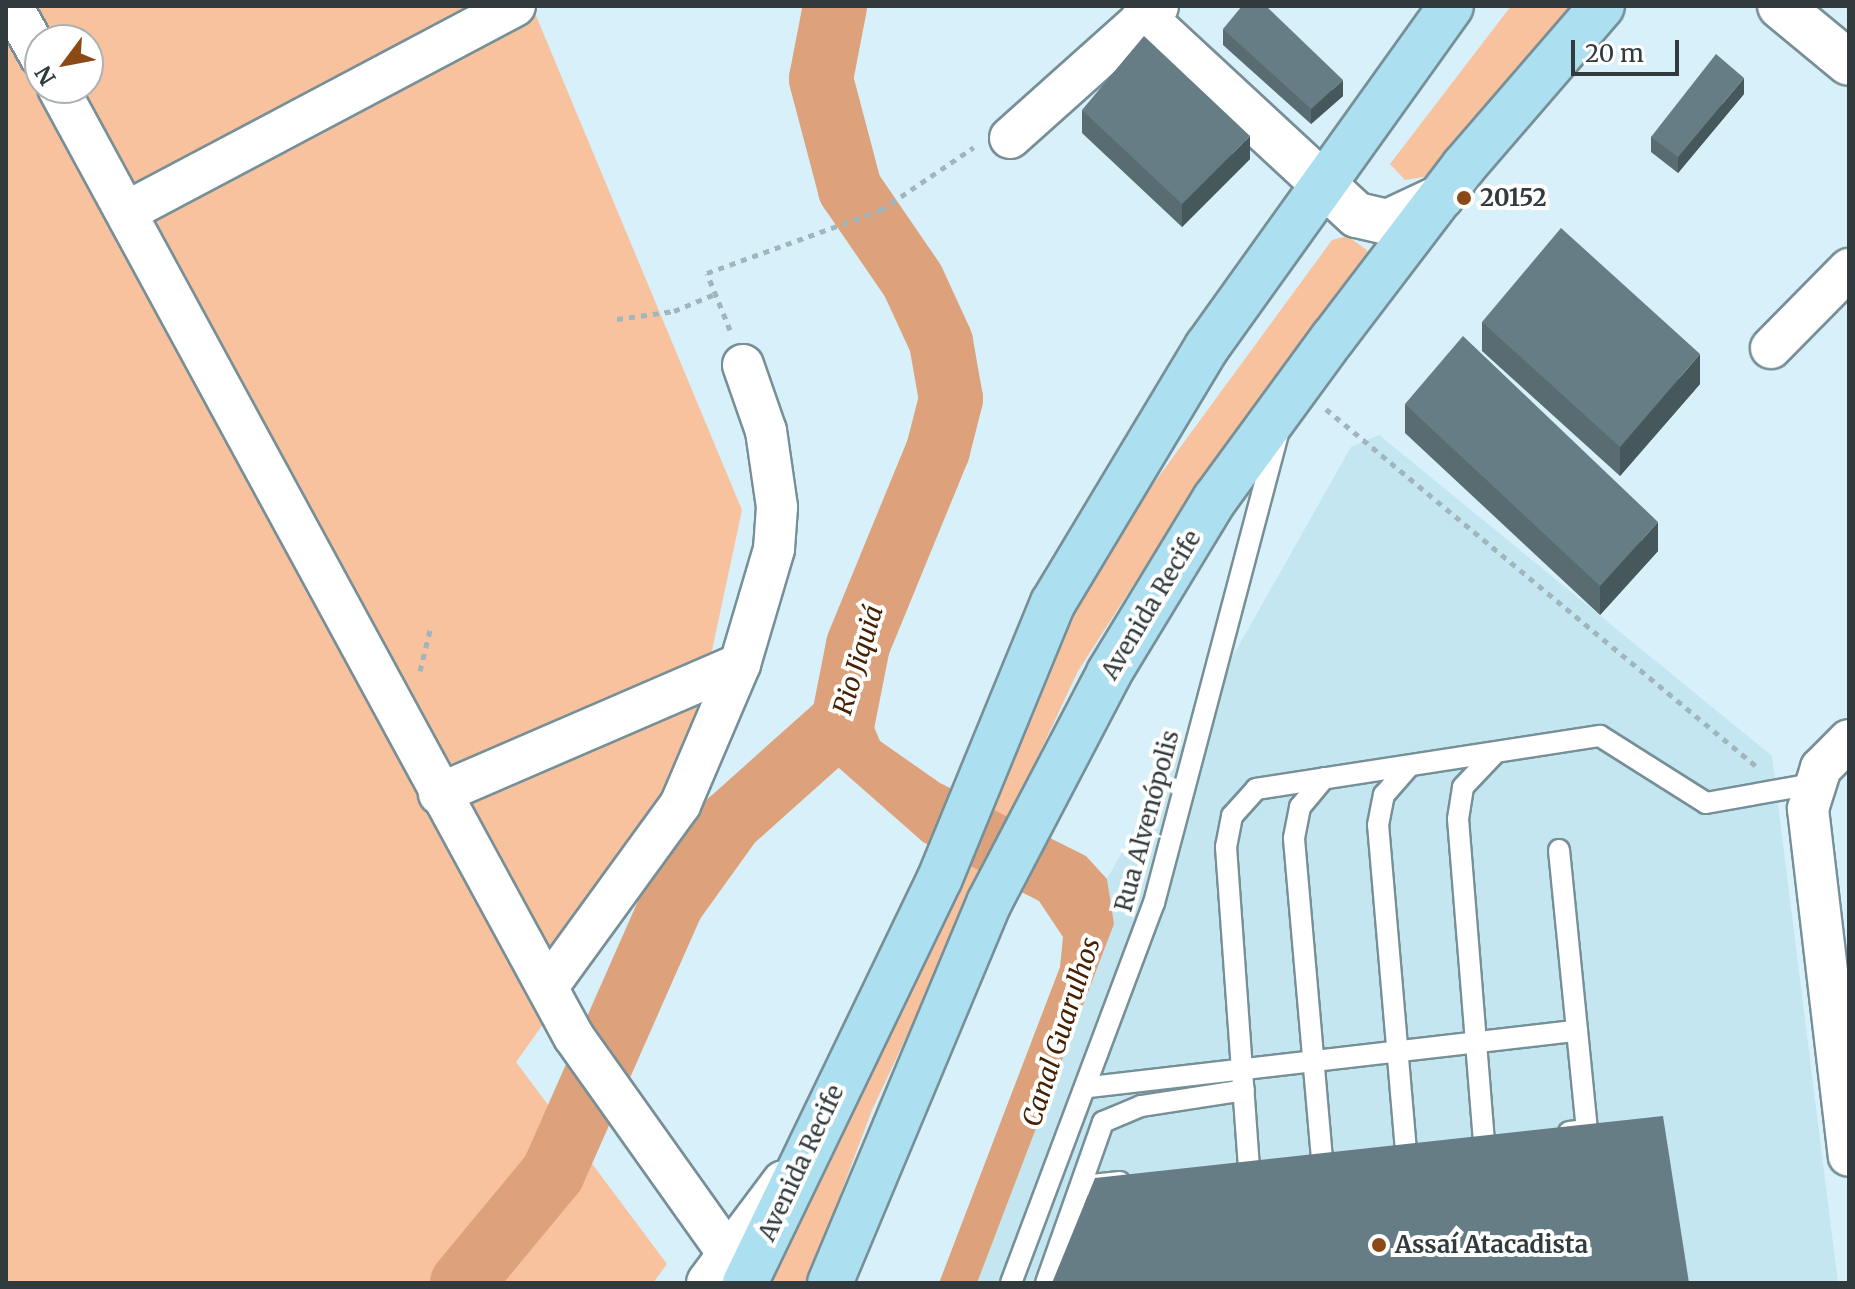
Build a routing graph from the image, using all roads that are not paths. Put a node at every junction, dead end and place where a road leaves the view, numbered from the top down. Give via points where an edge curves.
1 (12, 6) edge
2 (515, 6) edge
3 (1451, 6) edge
4 (1602, 6) edge
5 (1780, 6) edge
6 (1150, 12) edge
7 (460, 19) edge
8 (24, 27) edge
9 (1849, 63) edge
10 (67, 104) edge
11 (1010, 138) road end
12 (1320, 183) junction
13 (1441, 197) junction
14 (126, 212) junction
15 (1849, 269) edge
16 (1771, 348) dead end
17 (743, 365) road end
18 (1291, 396) junction
19 (740, 664) junction
20 (1844, 744) edge
21 (1495, 753) junction
22 (1409, 766) junction
23 (1324, 778) junction
24 (1813, 784) junction
25 (439, 794) junction
26 (1559, 850) dead end
27 (1837, 969) edge
28 (549, 985) junction
29 (1577, 1031) junction
30 (1475, 1043) junction
31 (1397, 1053) junction
32 (1313, 1063) junction
33 (1243, 1081) junction
34 (1090, 1087) junction
35 (1543, 1135) edge
36 (1514, 1138) edge
37 (1484, 1142) junction
38 (1406, 1151) junction
39 (1378, 1153) edge
40 (1350, 1156) edge
41 (1849, 1156) edge
42 (1322, 1159) junction
43 (1249, 1168) junction
44 (1219, 1171) edge
45 (1142, 1180) edge
46 (1082, 1186) junction
47 (727, 1273) edge
48 (830, 1283) edge
49 (1011, 1283) edge
50 (1046, 1283) edge

1 - 8 street
2 - 7 street
3 - 12 main road, Avenida Recife
4 - 13 main road, Avenida Recife
5 - 9 street
6 - 11 street
6 - 12 street
7 - 14 street
10 - 14 street
12 - 13 street via 1373,221 1402,219
12 - 47 main road, Avenida Recife via 1207,347 1053,603 1019,671 940,878 798,1166
13 - 18 main road, Avenida Recife
14 - 25 street
15 - 16 street
17 - 19 street via 766,431 777,507 774,549
18 - 34 lane, Rua Alvenópolis via 1164,862
18 - 48 main road, Avenida Recife via 1215,499 1036,804 989,903
19 - 25 street
19 - 28 street via 680,805
20 - 24 street
21 - 22 lane
21 - 24 lane via 1600,736 1706,803
21 - 30 lane via 1463,787 1458,819
22 - 23 lane
22 - 31 lane via 1384,795 1378,825
23 - 32 lane via 1300,807 1294,838
23 - 33 lane via 1256,789 1232,816 1227,883
24 - 27 street via 1809,842
25 - 28 street
26 - 29 lane
27 - 41 street
28 - 47 street via 574,1037
29 - 30 lane
29 - 35 lane via 1587,1130
30 - 31 lane
30 - 37 lane
31 - 32 lane
31 - 38 lane
32 - 33 lane
32 - 42 lane
33 - 34 lane
33 - 43 lane
33 - 46 lane via 1141,1106 1103,1122
34 - 49 lane, Rua Alvenópolis
36 - 37 lane
37 - 38 lane
38 - 39 lane
40 - 42 lane
42 - 43 lane
43 - 44 lane
45 - 46 lane
46 - 50 lane

